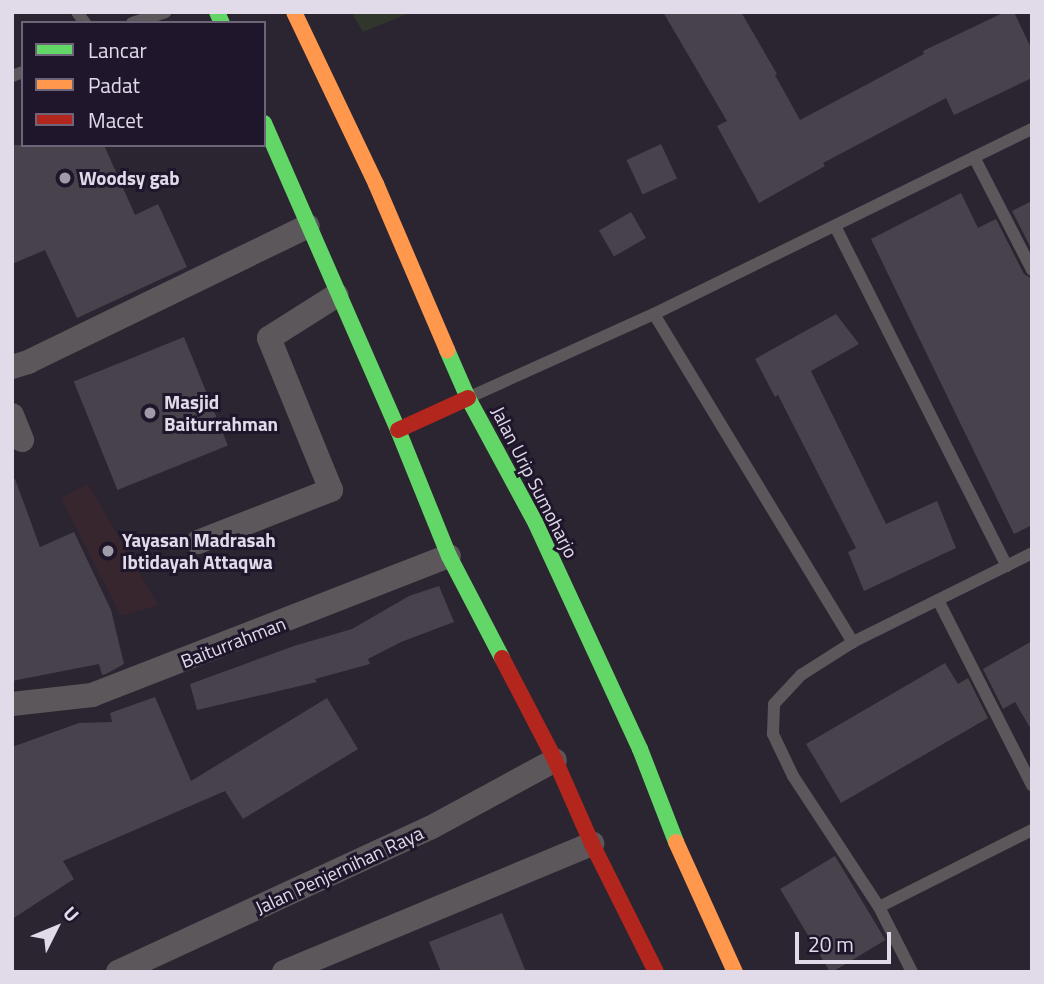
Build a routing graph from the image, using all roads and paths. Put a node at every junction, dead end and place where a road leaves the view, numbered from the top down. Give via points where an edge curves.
1 (165, 12) edge
2 (294, 12) edge
3 (138, 21) edge
4 (266, 127) edge
5 (1032, 129) edge
6 (974, 158) junction
7 (308, 226) junction
8 (835, 226) junction
9 (1032, 270) edge
10 (337, 295) junction
11 (654, 314) junction
12 (12, 367) edge
13 (468, 397) junction
14 (12, 415) edge
15 (398, 430) junction
16 (22, 440) dead end
17 (198, 542) dead end
18 (1032, 553) edge
19 (449, 556) junction
20 (1007, 566) junction
21 (938, 600) junction
22 (853, 642) junction
23 (12, 704) edge
24 (555, 760) junction
25 (1032, 785) edge
26 (1032, 831) edge
27 (592, 844) junction
28 (879, 907) junction
29 (118, 972) edge
30 (284, 972) edge
31 (656, 972) edge
32 (735, 972) edge
33 (912, 972) edge

1 - 3 lane
2 - 13 highway, Jalan Urip Sumoharjo via 376,184
4 - 7 highway
5 - 6 lane
6 - 8 lane
6 - 9 lane
7 - 10 highway
7 - 12 street
8 - 11 lane
8 - 20 lane
10 - 15 highway
10 - 17 street via 269,338 331,490
11 - 13 lane
11 - 22 lane
13 - 15 highway
13 - 32 highway, Jalan Urip Sumoharjo via 547,549 640,749
14 - 16 street
15 - 19 highway
18 - 20 lane
19 - 23 street, Baiturrahman via 92,695
19 - 24 highway
20 - 21 lane
21 - 22 lane
21 - 25 lane
22 - 28 lane via 801,675 774,704 773,734 793,776
24 - 27 highway
24 - 29 street, Jalan Penjernihan Raya via 430,828
26 - 28 lane
27 - 30 street
27 - 31 highway
28 - 33 lane

